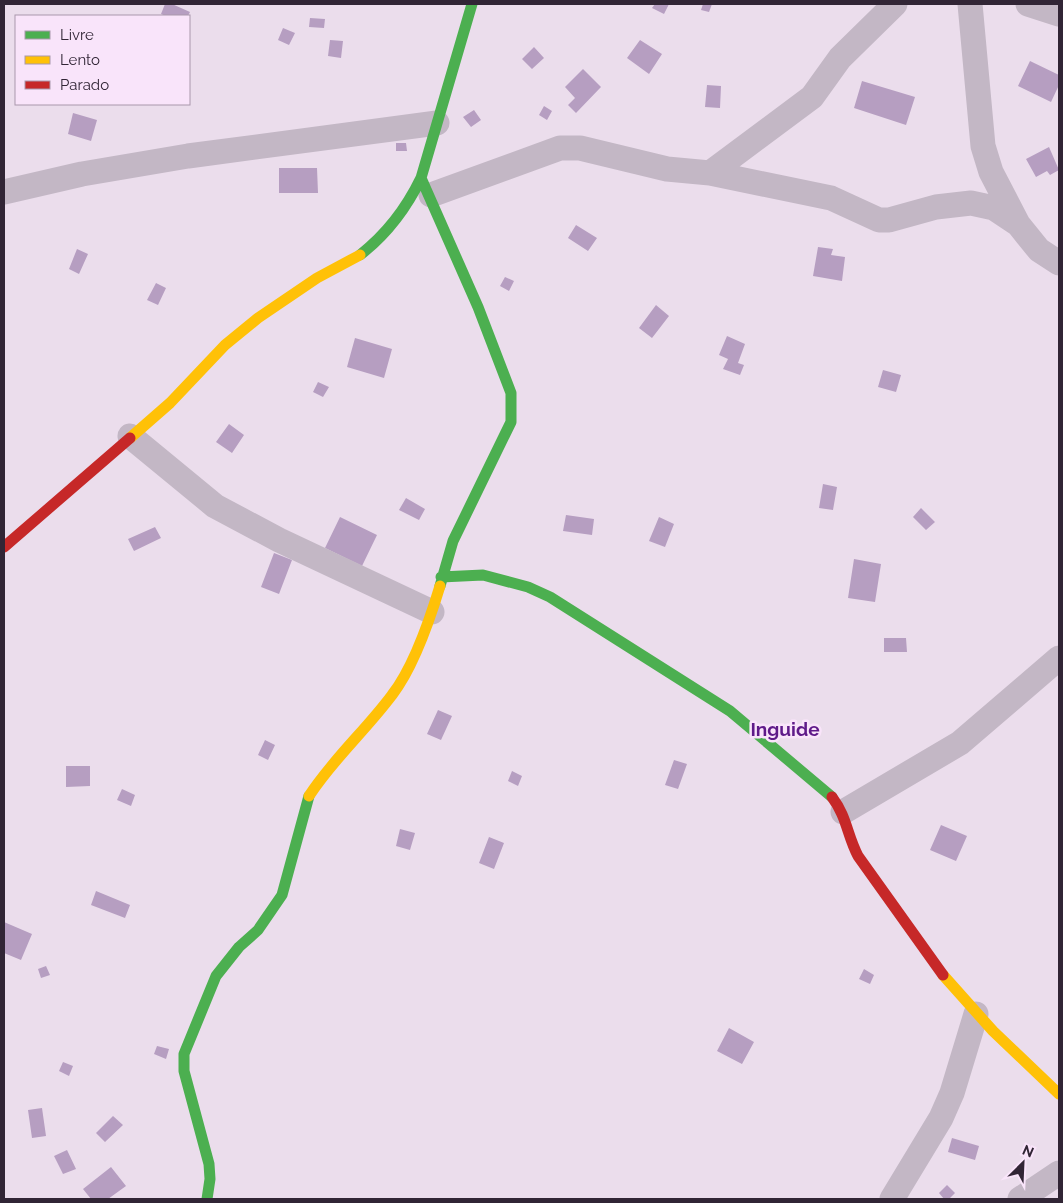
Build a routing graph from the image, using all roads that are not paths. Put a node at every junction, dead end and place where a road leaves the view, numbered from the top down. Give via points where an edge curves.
1 (472, 4) edge
2 (896, 4) edge
3 (970, 4) edge
4 (1028, 4) edge
5 (1059, 14) edge
6 (437, 123) junction
7 (710, 173) junction
8 (426, 186) junction
9 (4, 192) edge
10 (1018, 224) junction
11 (1059, 263) edge
12 (130, 436) junction
13 (4, 547) edge
14 (441, 577) junction
15 (432, 612) junction
16 (1059, 658) edge
17 (843, 812) junction
18 (976, 1014) junction
19 (1059, 1094) edge
20 (1059, 1173) edge
21 (206, 1199) edge
22 (892, 1199) edge
23 (1020, 1199) edge

1 - 6 street
2 - 7 street via 845,53 812,97
3 - 10 street via 983,146
4 - 5 street
6 - 8 street
6 - 9 street via 188,156 82,174
7 - 8 street via 667,169 580,148 560,148
7 - 10 street via 831,198 879,220 971,203 994,208
8 - 12 street via 410,201 387,232 361,255 317,278 258,318 225,345 170,403
8 - 14 street via 478,307 511,393 512,406 511,422 504,439 452,541
10 - 11 street via 1039,250
12 - 13 street
12 - 15 street via 215,506
14 - 15 street
14 - 17 street via 483,575 504,579 550,597 730,711 816,782
15 - 21 street via 393,694 341,752 309,795 282,895 258,930 238,947 216,976 189,1040 183,1061 209,1164
16 - 17 street via 960,743
17 - 18 street via 851,844 871,876 916,940
18 - 19 street
18 - 22 street via 941,1118
20 - 23 street

